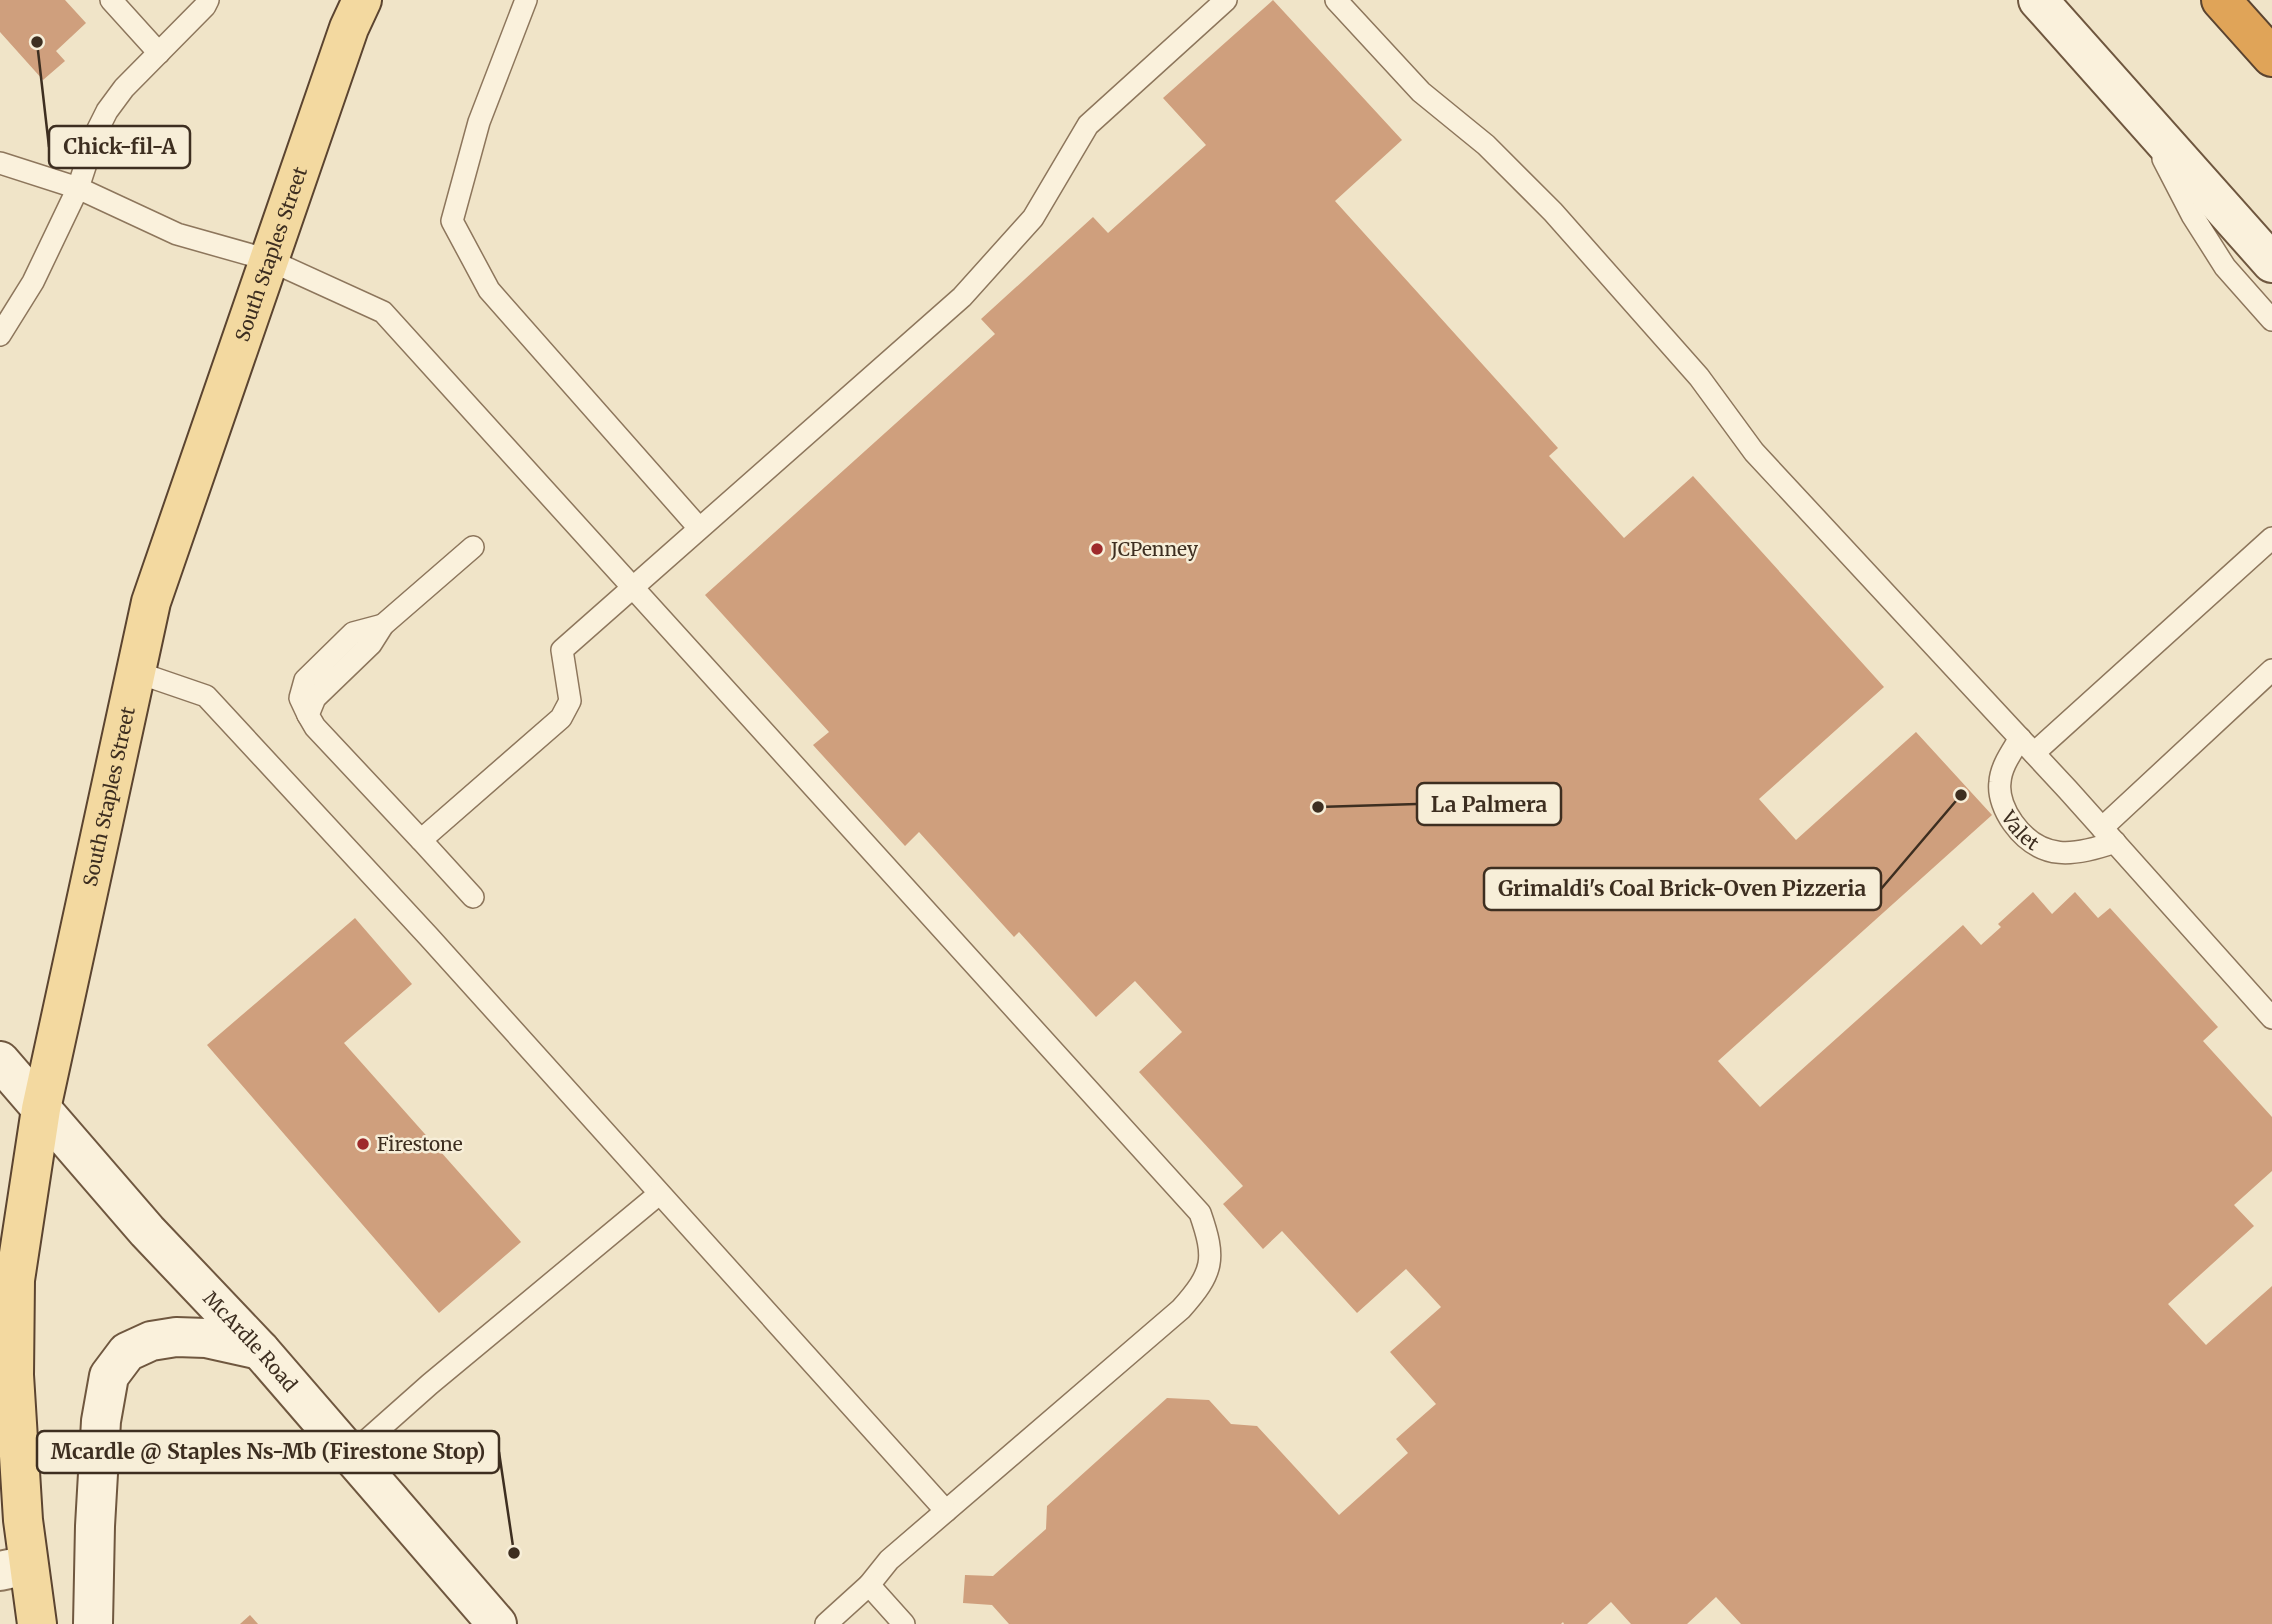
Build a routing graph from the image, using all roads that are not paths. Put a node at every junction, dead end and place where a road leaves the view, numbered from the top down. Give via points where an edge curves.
1 (111, 0) edge
2 (208, 0) edge
3 (362, 0) edge
4 (526, 0) edge
5 (1226, 0) edge
6 (1336, 0) edge
7 (2038, 0) edge
8 (2221, 0) edge
9 (159, 53) junction
10 (2272, 57) edge
11 (2142, 117) junction
12 (0, 163) edge
13 (78, 188) junction
14 (269, 260) junction
15 (2272, 262) edge
16 (2272, 320) edge
17 (0, 335) edge
18 (699, 528) junction
19 (2272, 538) edge
20 (472, 547) dead end
21 (632, 587) junction
22 (2272, 670) edge
23 (136, 672) junction
24 (2027, 745) junction
25 (2108, 835) junction
26 (421, 840) junction
27 (473, 897) dead end
28 (2272, 1018) edge
29 (0, 1061) edge
30 (41, 1109) junction
31 (659, 1194) junction
32 (260, 1350) junction
33 (350, 1455) junction
34 (946, 1511) junction
35 (14, 1568) edge
36 (869, 1585) junction
37 (37, 1624) edge
38 (93, 1624) edge
39 (497, 1624) edge
40 (826, 1624) edge
41 (904, 1624) edge

1 - 9 lane
2 - 9 lane
3 - 14 main road, South Staples Street
4 - 18 lane via 478,122 452,221 489,290
5 - 18 lane via 1088,125 1033,218 962,296
6 - 24 lane via 1421,92 1486,145 1553,212 1699,377 1754,452
7 - 11 main road
8 - 10 highway
9 - 13 lane via 107,111
11 - 15 main road
11 - 16 lane via 2198,226 2225,267
12 - 13 lane
13 - 14 lane via 177,234
13 - 17 lane via 33,282
14 - 21 lane via 383,312
14 - 23 main road, South Staples Street via 151,603
18 - 21 lane
19 - 24 lane, Valet
20 - 26 lane via 383,625 315,698 308,715
21 - 26 lane via 562,650 570,701 561,718
21 - 34 lane via 1200,1213 1209,1239 1210,1265 1181,1309
22 - 25 lane
23 - 30 main road, South Staples Street
23 - 31 lane via 206,696
24 - 25 lane
24 - 25 lane, Valet via 2003,769 1999,784 2002,802 2018,831 2043,849 2060,854 2087,852
25 - 28 lane
26 - 27 lane
29 - 30 main road, McArdle Road
30 - 32 main road, McArdle Road via 147,1231
30 - 35 main road, South Staples Street via 15,1280 14,1375 23,1520
31 - 33 lane
31 - 34 lane
32 - 33 main road, McArdle Road
32 - 38 main road via 206,1338 151,1341 127,1352 109,1376 101,1421
33 - 39 main road, McArdle Road
34 - 36 lane via 889,1560
35 - 37 main road, South Staples Street
36 - 40 lane
36 - 41 lane

